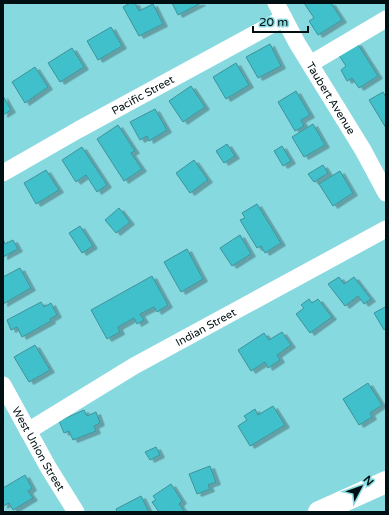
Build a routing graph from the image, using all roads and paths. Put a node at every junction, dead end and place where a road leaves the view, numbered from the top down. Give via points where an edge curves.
1 (276, 3) edge
2 (284, 18) junction
3 (386, 19) edge
4 (310, 64) junction
5 (3, 173) edge
6 (386, 193) edge
7 (386, 229) edge
8 (3, 385) edge
9 (28, 431) junction
10 (386, 482) edge
11 (76, 512) edge
12 (319, 512) edge

1 - 2 street, Taubert Avenue
2 - 4 street, Taubert Avenue
2 - 5 street, Pacific Street
3 - 4 street
4 - 6 street, Taubert Avenue via 363,150
7 - 9 street, Indian Street via 134,366
8 - 9 street, West Union Street
9 - 11 street, West Union Street
10 - 12 street

